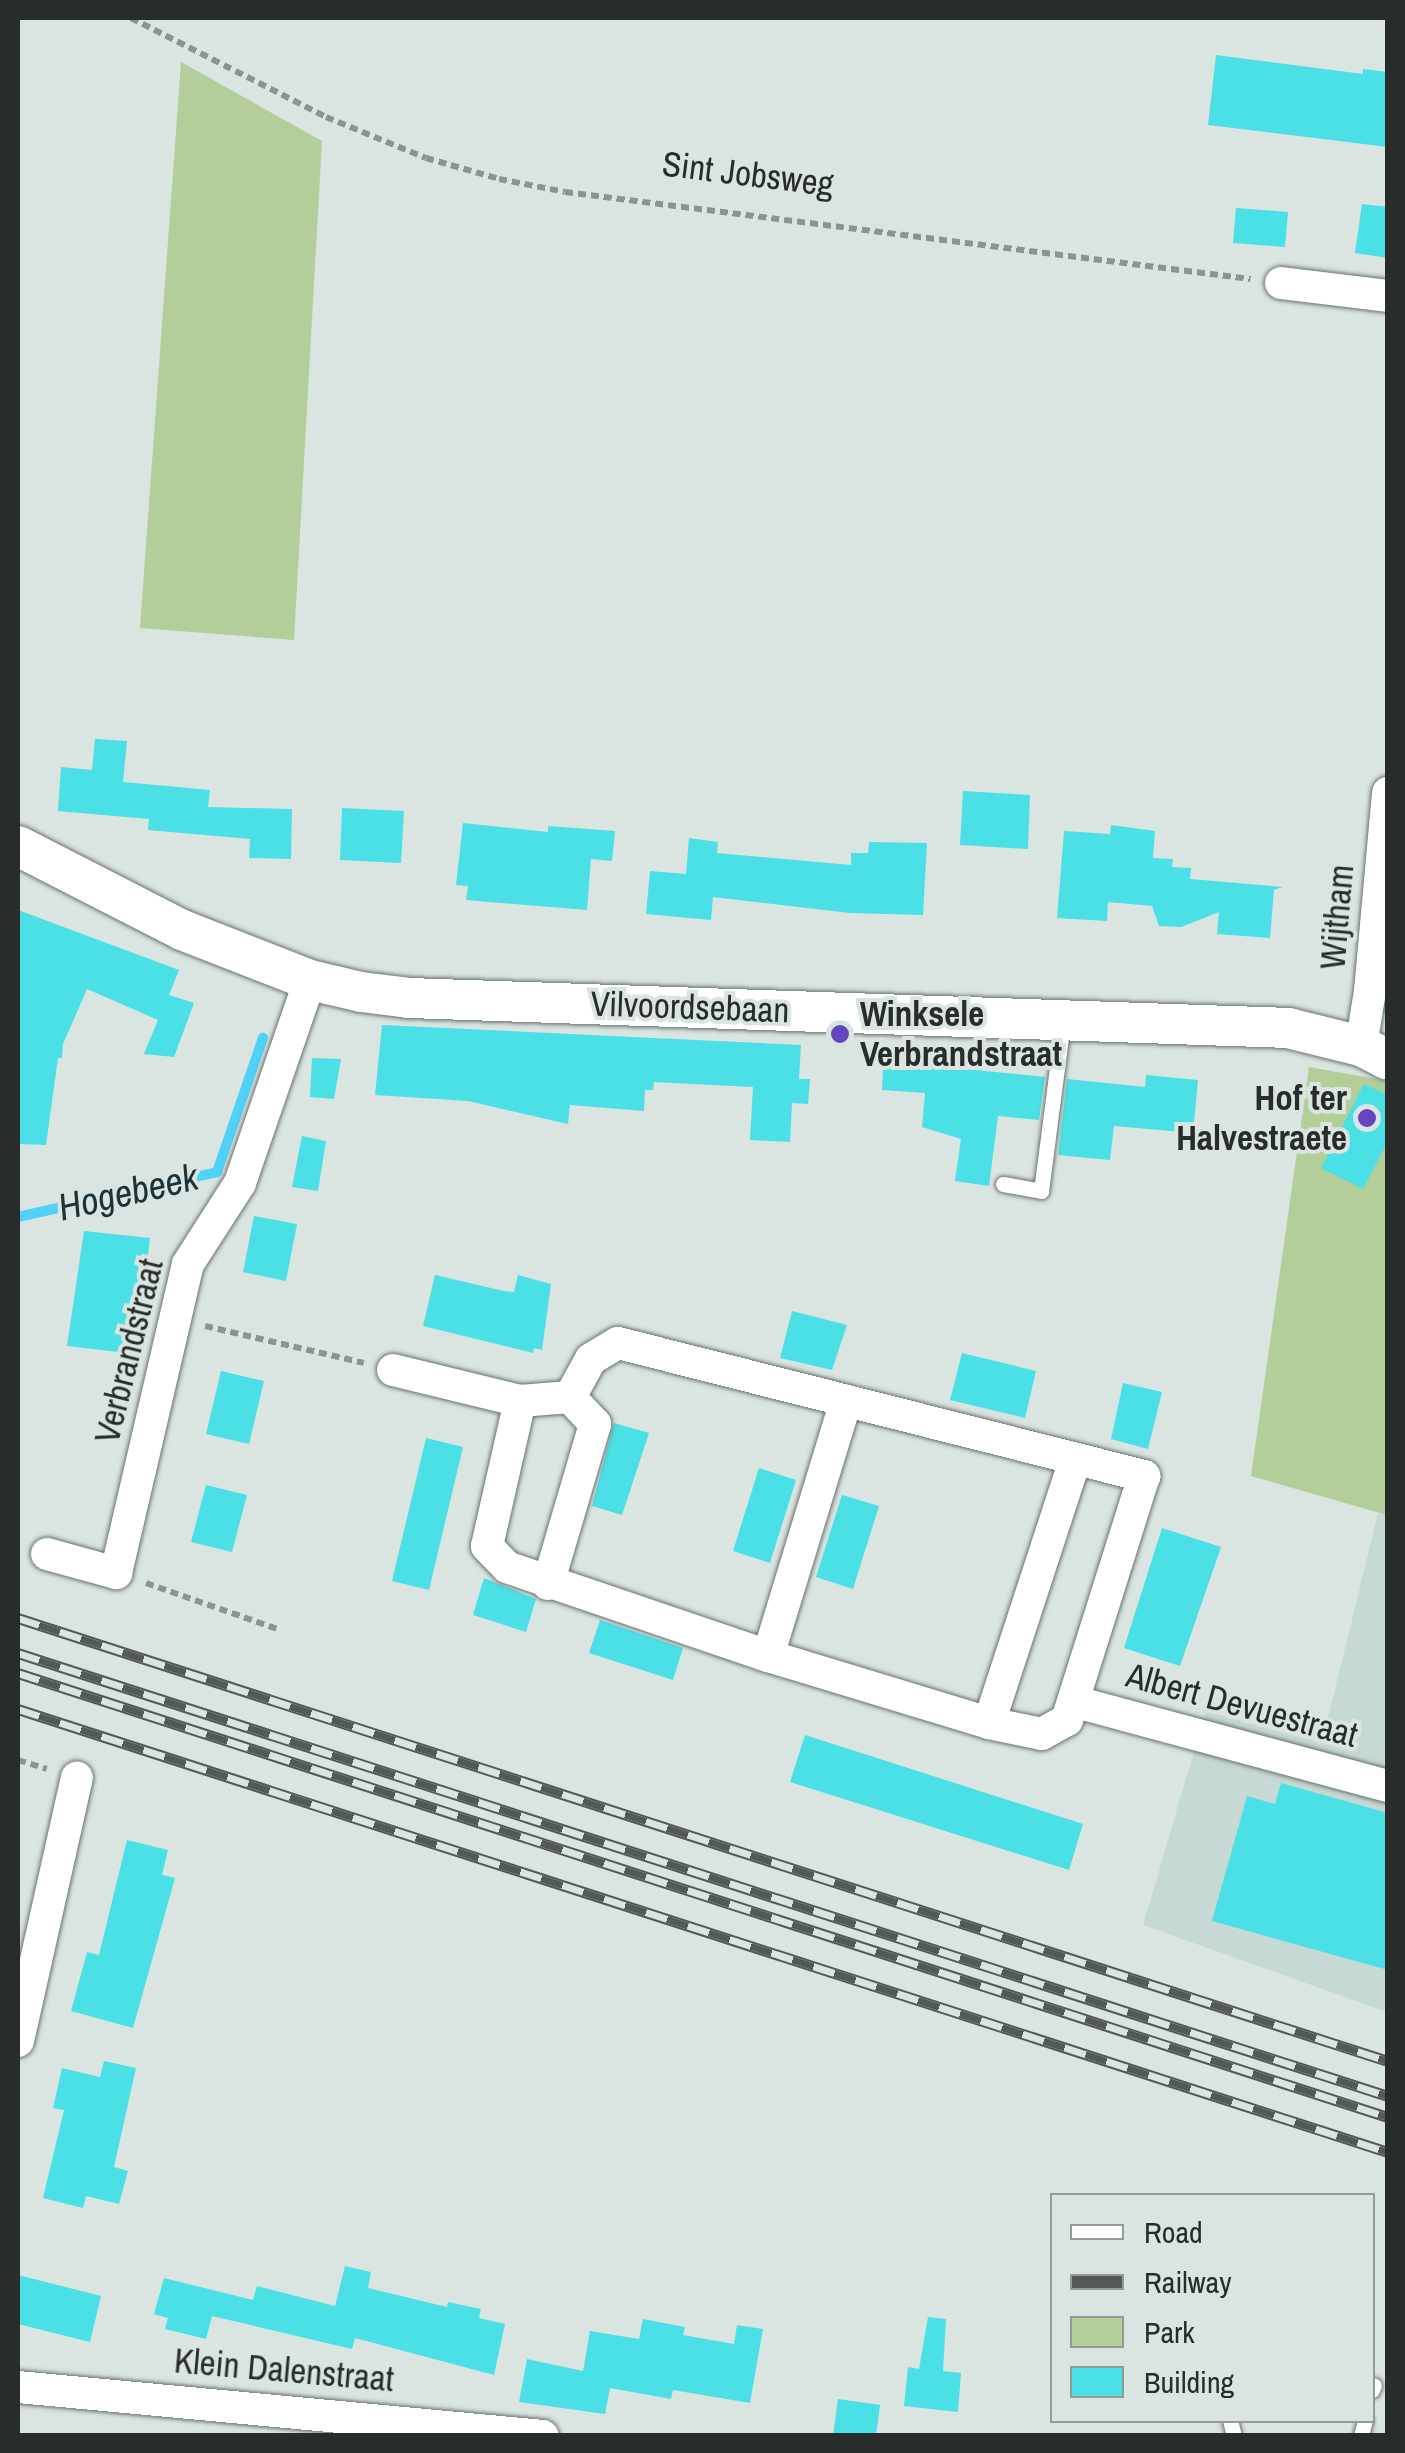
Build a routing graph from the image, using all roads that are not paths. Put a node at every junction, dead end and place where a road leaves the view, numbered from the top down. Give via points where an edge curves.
1 (1282, 283) road end
2 (1388, 296) edge
3 (1388, 793) edge
4 (18, 846) edge
5 (310, 980) junction
6 (1062, 1022) junction
7 (1374, 1053) edge
8 (1003, 1184) dead end
9 (393, 1370) road end
10 (570, 1397) junction
11 (520, 1401) junction
12 (846, 1401) junction
13 (1075, 1460) junction
14 (47, 1554) dead end
15 (548, 1584) junction
16 (768, 1656) junction
17 (1076, 1702) junction
18 (990, 1723) junction
19 (77, 1778) dead end
20 (1388, 1786) edge
21 (18, 2041) edge
22 (18, 2386) edge
23 (412, 2428) edge
24 (543, 2436) edge

1 - 2 street
3 - 7 street, Wijtham via 1370,990
4 - 5 street, Vilvoordsebaan via 182,930
5 - 6 street, Vilvoordsebaan via 409,998
5 - 14 street, Verbrandstraat via 240,1183 188,1264 116,1573
6 - 7 street, Vilvoordsebaan via 1288,1028
6 - 8 lane via 1041,1191
9 - 11 street
10 - 11 street
10 - 12 street, Albert Devuestraat via 590,1359 618,1343
10 - 15 street via 594,1424
11 - 15 street, Albert Devuestraat via 488,1546 507,1567
12 - 13 street, Albert Devuestraat
12 - 16 street
13 - 17 street, Albert Devuestraat via 1144,1476
13 - 18 street
15 - 16 street, Albert Devuestraat
16 - 18 street, Albert Devuestraat
17 - 18 street, Albert Devuestraat via 1067,1720 1042,1734
17 - 20 street, Albert Devuestraat
19 - 21 street
22 - 23 street, Klein Dalenstraat
23 - 24 street, Klein Dalenstraat

